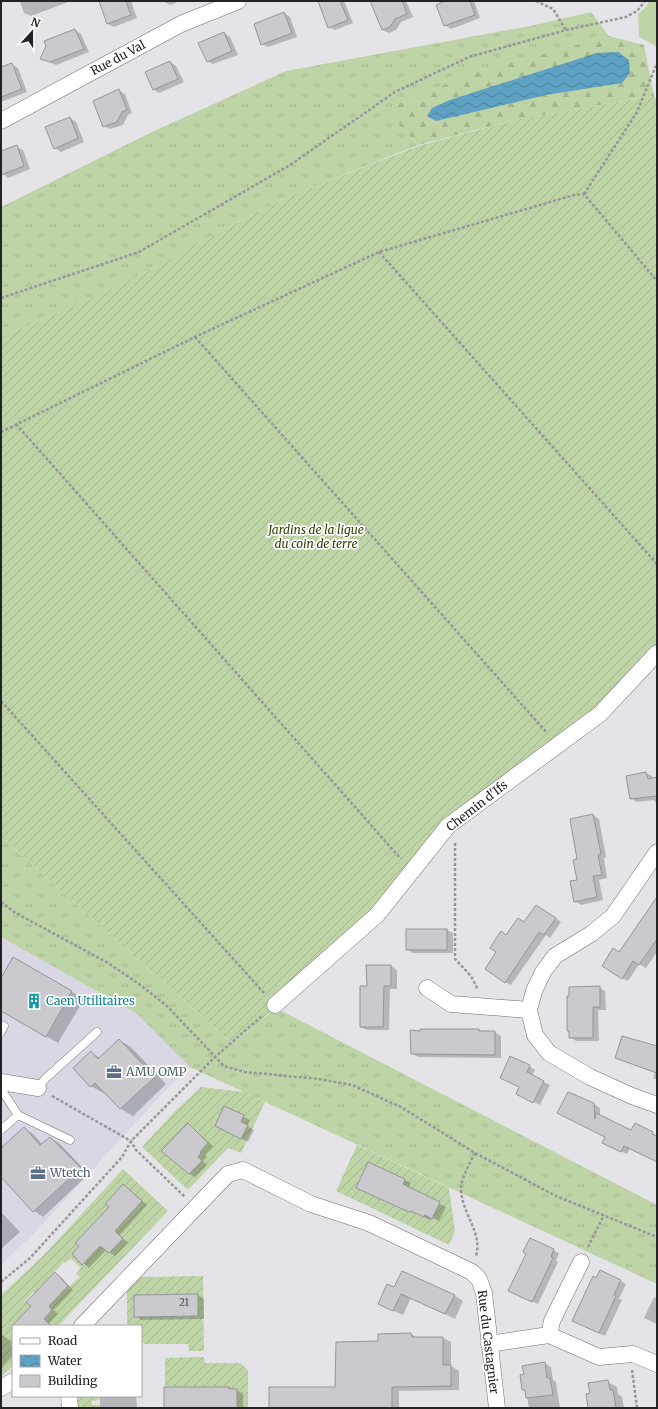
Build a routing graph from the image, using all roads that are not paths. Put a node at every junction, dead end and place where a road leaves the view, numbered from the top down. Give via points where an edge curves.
1 (238, 1) edge
2 (1, 121) edge
3 (657, 653) edge
4 (657, 852) edge
5 (427, 988) dead end
6 (275, 1005) road end
7 (529, 1010) junction
8 (97, 1032) dead end
9 (1, 1082) edge
10 (38, 1088) joint
11 (1, 1090) edge
12 (657, 1105) edge
13 (18, 1115) junction
14 (1, 1130) edge
15 (70, 1140) dead end
16 (581, 1262) road end
17 (83, 1325) edge
18 (549, 1335) junction
19 (489, 1344) junction
20 (657, 1364) edge
21 (12, 1382) edge
22 (1, 1388) edge
23 (69, 1397) edge
24 (70, 1408) edge
25 (497, 1408) edge

1 - 2 street, Rue du Val via 181,24
3 - 6 street, Chemin d'Ifs via 600,714 448,826 377,915
4 - 7 street via 613,916 591,934 555,956 543,972
5 - 7 street via 451,1004
7 - 12 street via 535,1035 548,1053 590,1076
8 - 10 lane
9 - 10 street
11 - 13 lane
13 - 14 lane
13 - 15 lane
16 - 18 street via 552,1321
17 - 19 street, Rue du Castagnier via 228,1174 243,1170 311,1204 369,1223 472,1272 479,1279 484,1293
18 - 19 street
18 - 20 street via 599,1357 633,1354
19 - 25 street, Rue du Castagnier
21 - 22 street
23 - 24 street

